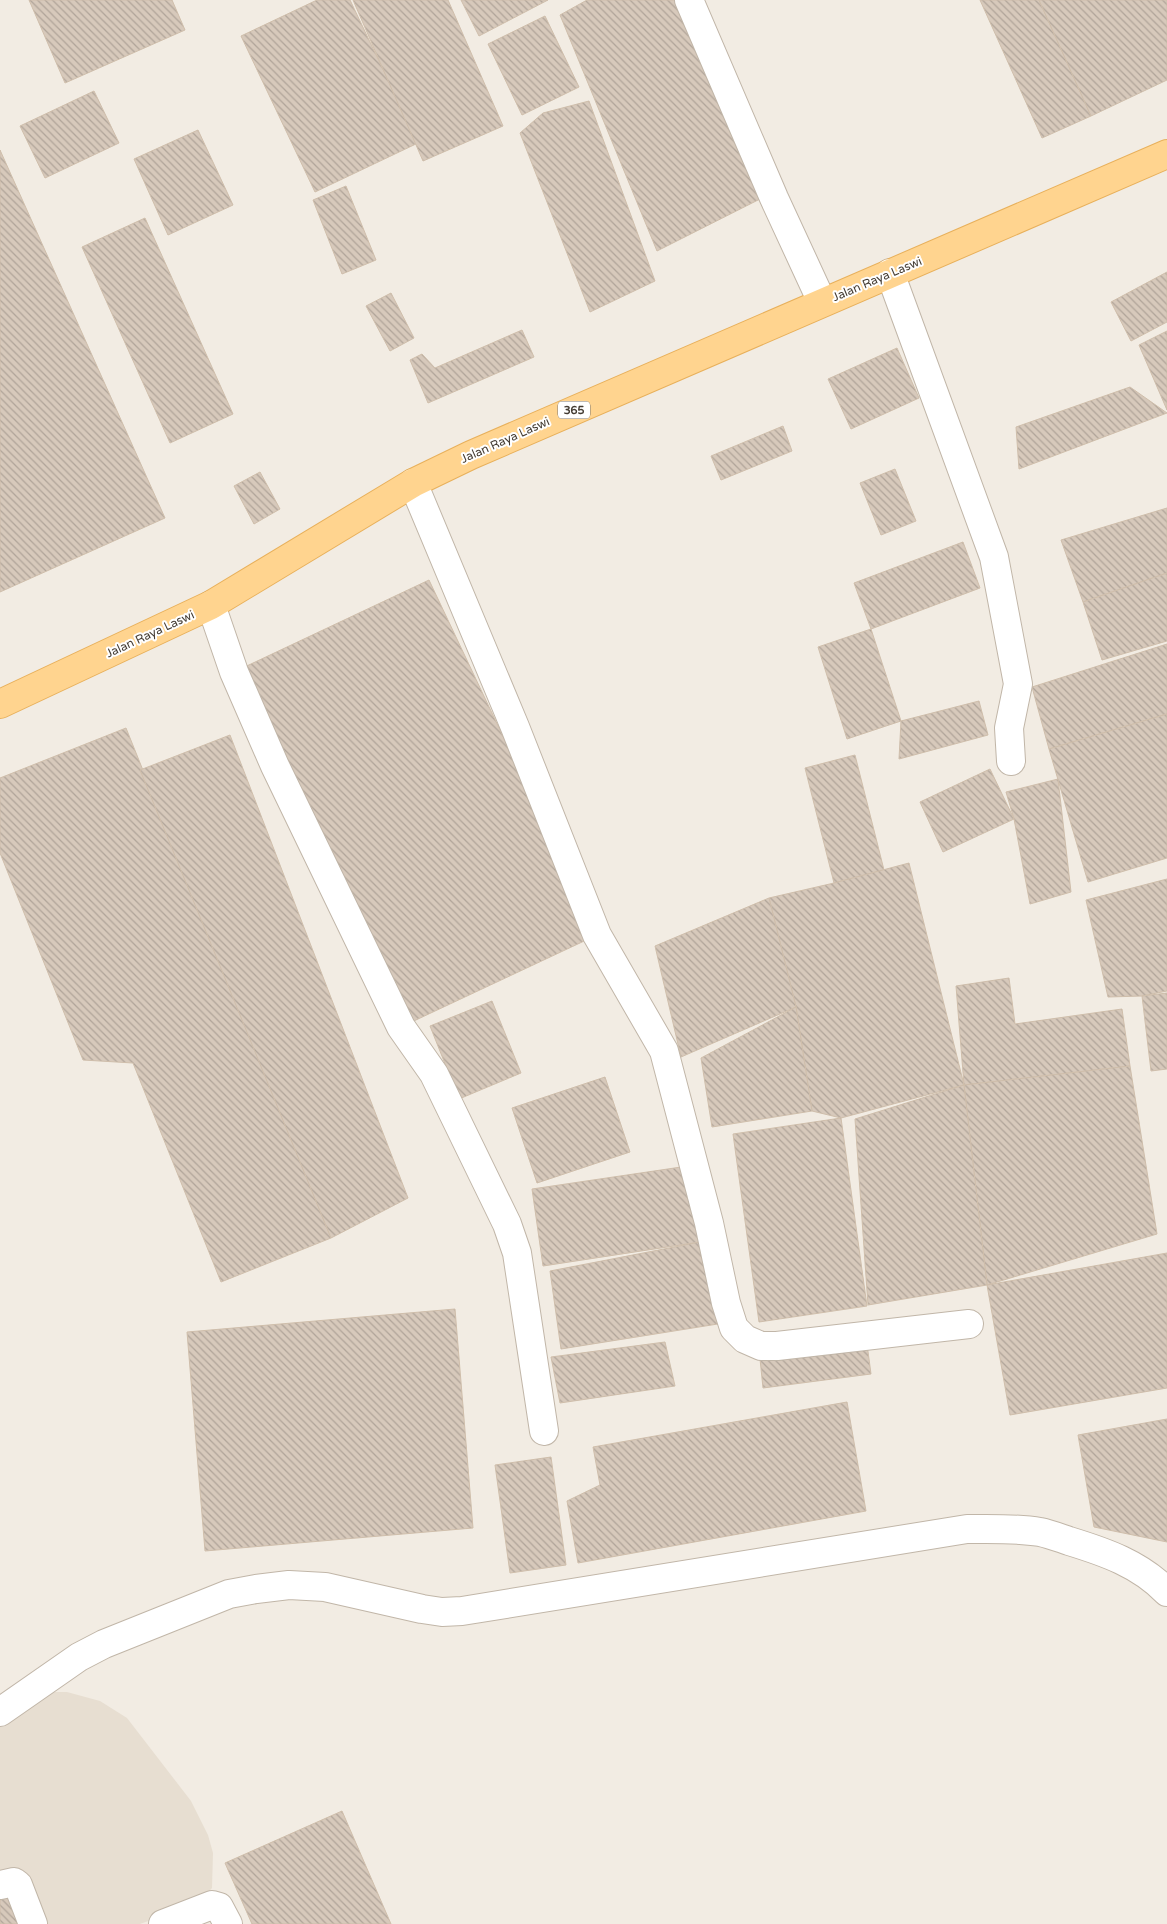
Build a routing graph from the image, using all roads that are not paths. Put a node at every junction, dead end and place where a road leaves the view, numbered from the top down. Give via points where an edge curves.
1 (689, 0) edge
2 (1167, 154) edge
3 (890, 273) junction
4 (822, 302) junction
5 (413, 483) junction
6 (211, 605) junction
7 (0, 704) edge
8 (1011, 761) dead end
9 (969, 1324) dead end
10 (544, 1431) dead end
11 (1167, 1592) edge
12 (0, 1712) edge
13 (0, 1885) edge
14 (33, 1924) edge
15 (163, 1924) edge
16 (228, 1924) edge

1 - 4 street
2 - 3 main road, Jalan Raya Laswi / 365
3 - 4 main road, Jalan Raya Laswi / 365
3 - 8 street via 994,557 1018,684 1009,728
4 - 5 main road, Jalan Raya Laswi / 365
5 - 6 main road, Jalan Raya Laswi / 365
5 - 9 street via 597,935 664,1051 734,1328 745,1339 761,1346 777,1346
6 - 7 main road, Jalan Raya Laswi / 365
6 - 10 street via 234,672 275,766 401,1027 434,1074 508,1224 517,1253
11 - 12 street via 1156,1580 1129,1563 1091,1548 1041,1532 1003,1528 967,1529 462,1611 435,1612 325,1587 288,1585 229,1594 104,1644 79,1657
13 - 14 street via 14,1882 18,1885
15 - 16 street via 212,1904 219,1907

